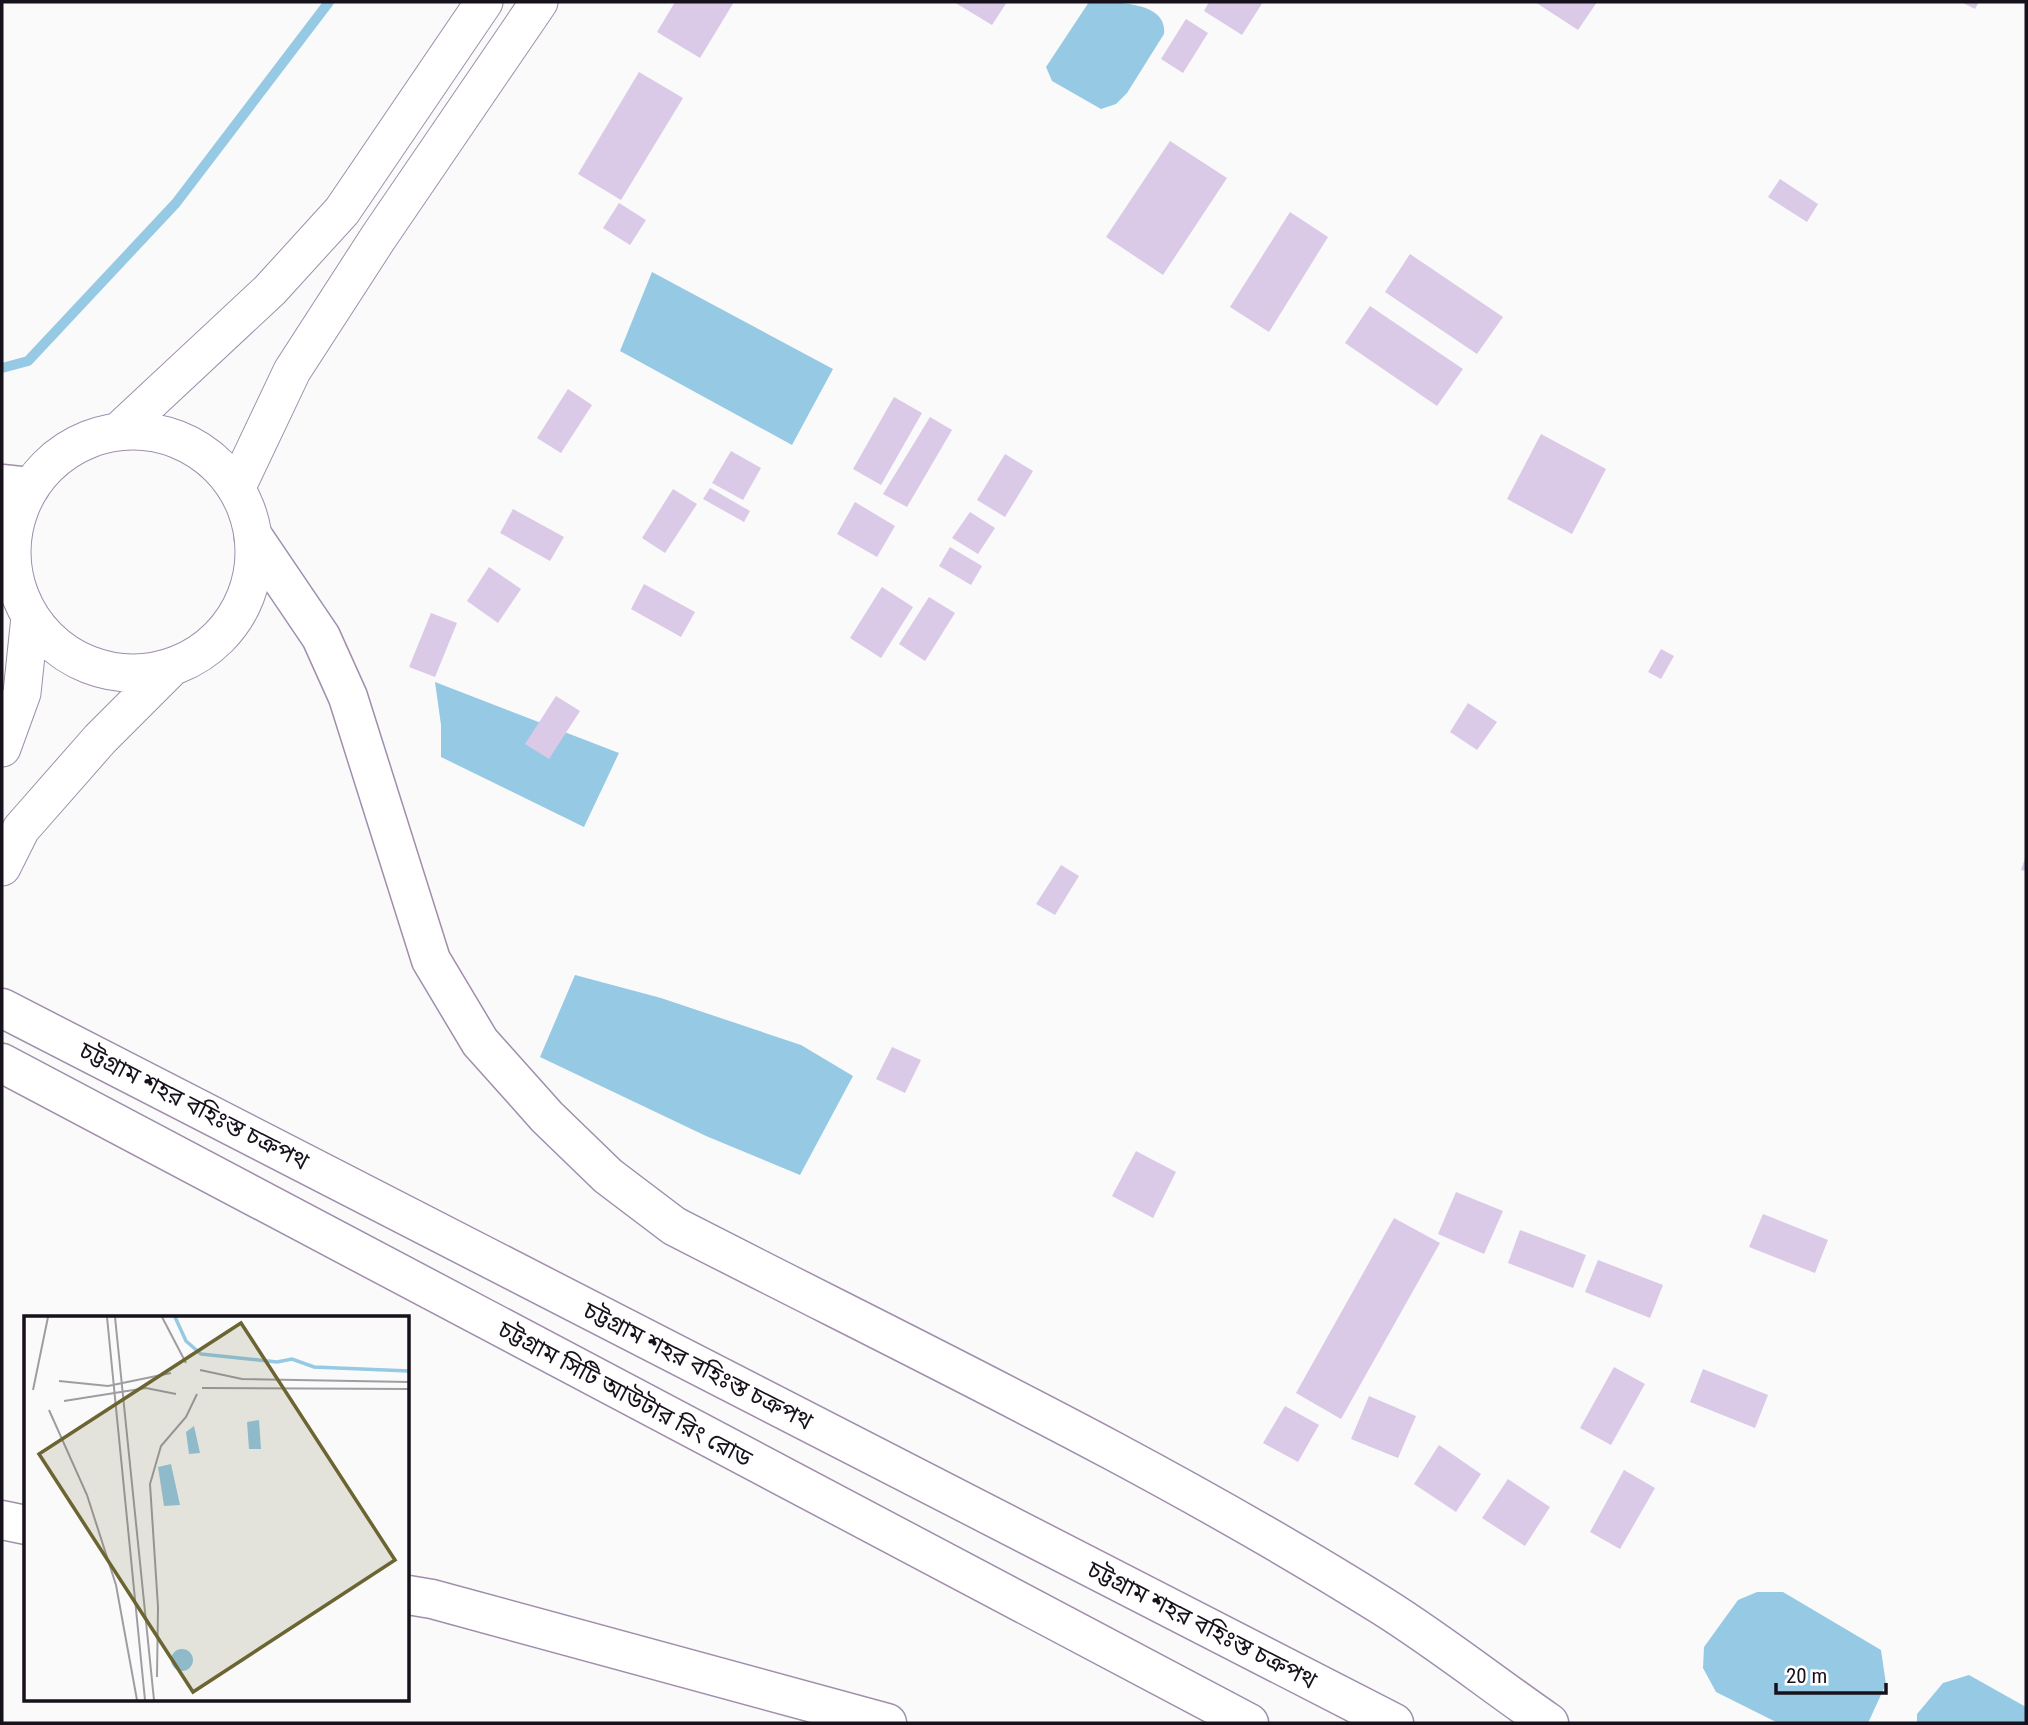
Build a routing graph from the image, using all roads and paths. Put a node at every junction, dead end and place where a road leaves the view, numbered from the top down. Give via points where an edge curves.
1 (484, 2) edge
2 (539, 2) edge
3 (120, 430) junction
4 (16, 485) edge
5 (237, 487) junction
6 (254, 538) junction
7 (30, 617) junction
8 (173, 666) junction
9 (2, 748) edge
10 (2, 867) edge
11 (2, 1008) edge
12 (2, 1063) edge
13 (2, 1520) edge
14 (24, 1525) edge
15 (410, 1595) edge
16 (887, 1723) edge
17 (1249, 1723) edge
18 (1394, 1723) edge
19 (1549, 1723) edge

1 - 3 street via 342,211 270,290
2 - 5 street via 292,371
3 - 4 street via 69,449
3 - 5 street via 174,436 220,465
4 - 7 street via 19,511 12,565
5 - 6 street
6 - 8 street via 248,592 236,616 198,655
6 - 19 main road via 321,637 348,697 431,960 480,1042 608,1176 674,1226 1147,1469 1256,1531 1385,1608
7 - 8 street via 68,655 93,667 146,673
7 - 9 street via 22,693
8 - 10 street via 100,739 21,829
11 - 18 main road, চট্টগ্রাম শহর বহিঃস্ত চক্রপথ
12 - 17 main road, চট্টগ্রাম সিটি আউটার রিং রোড
13 - 14 main road
15 - 16 main road

